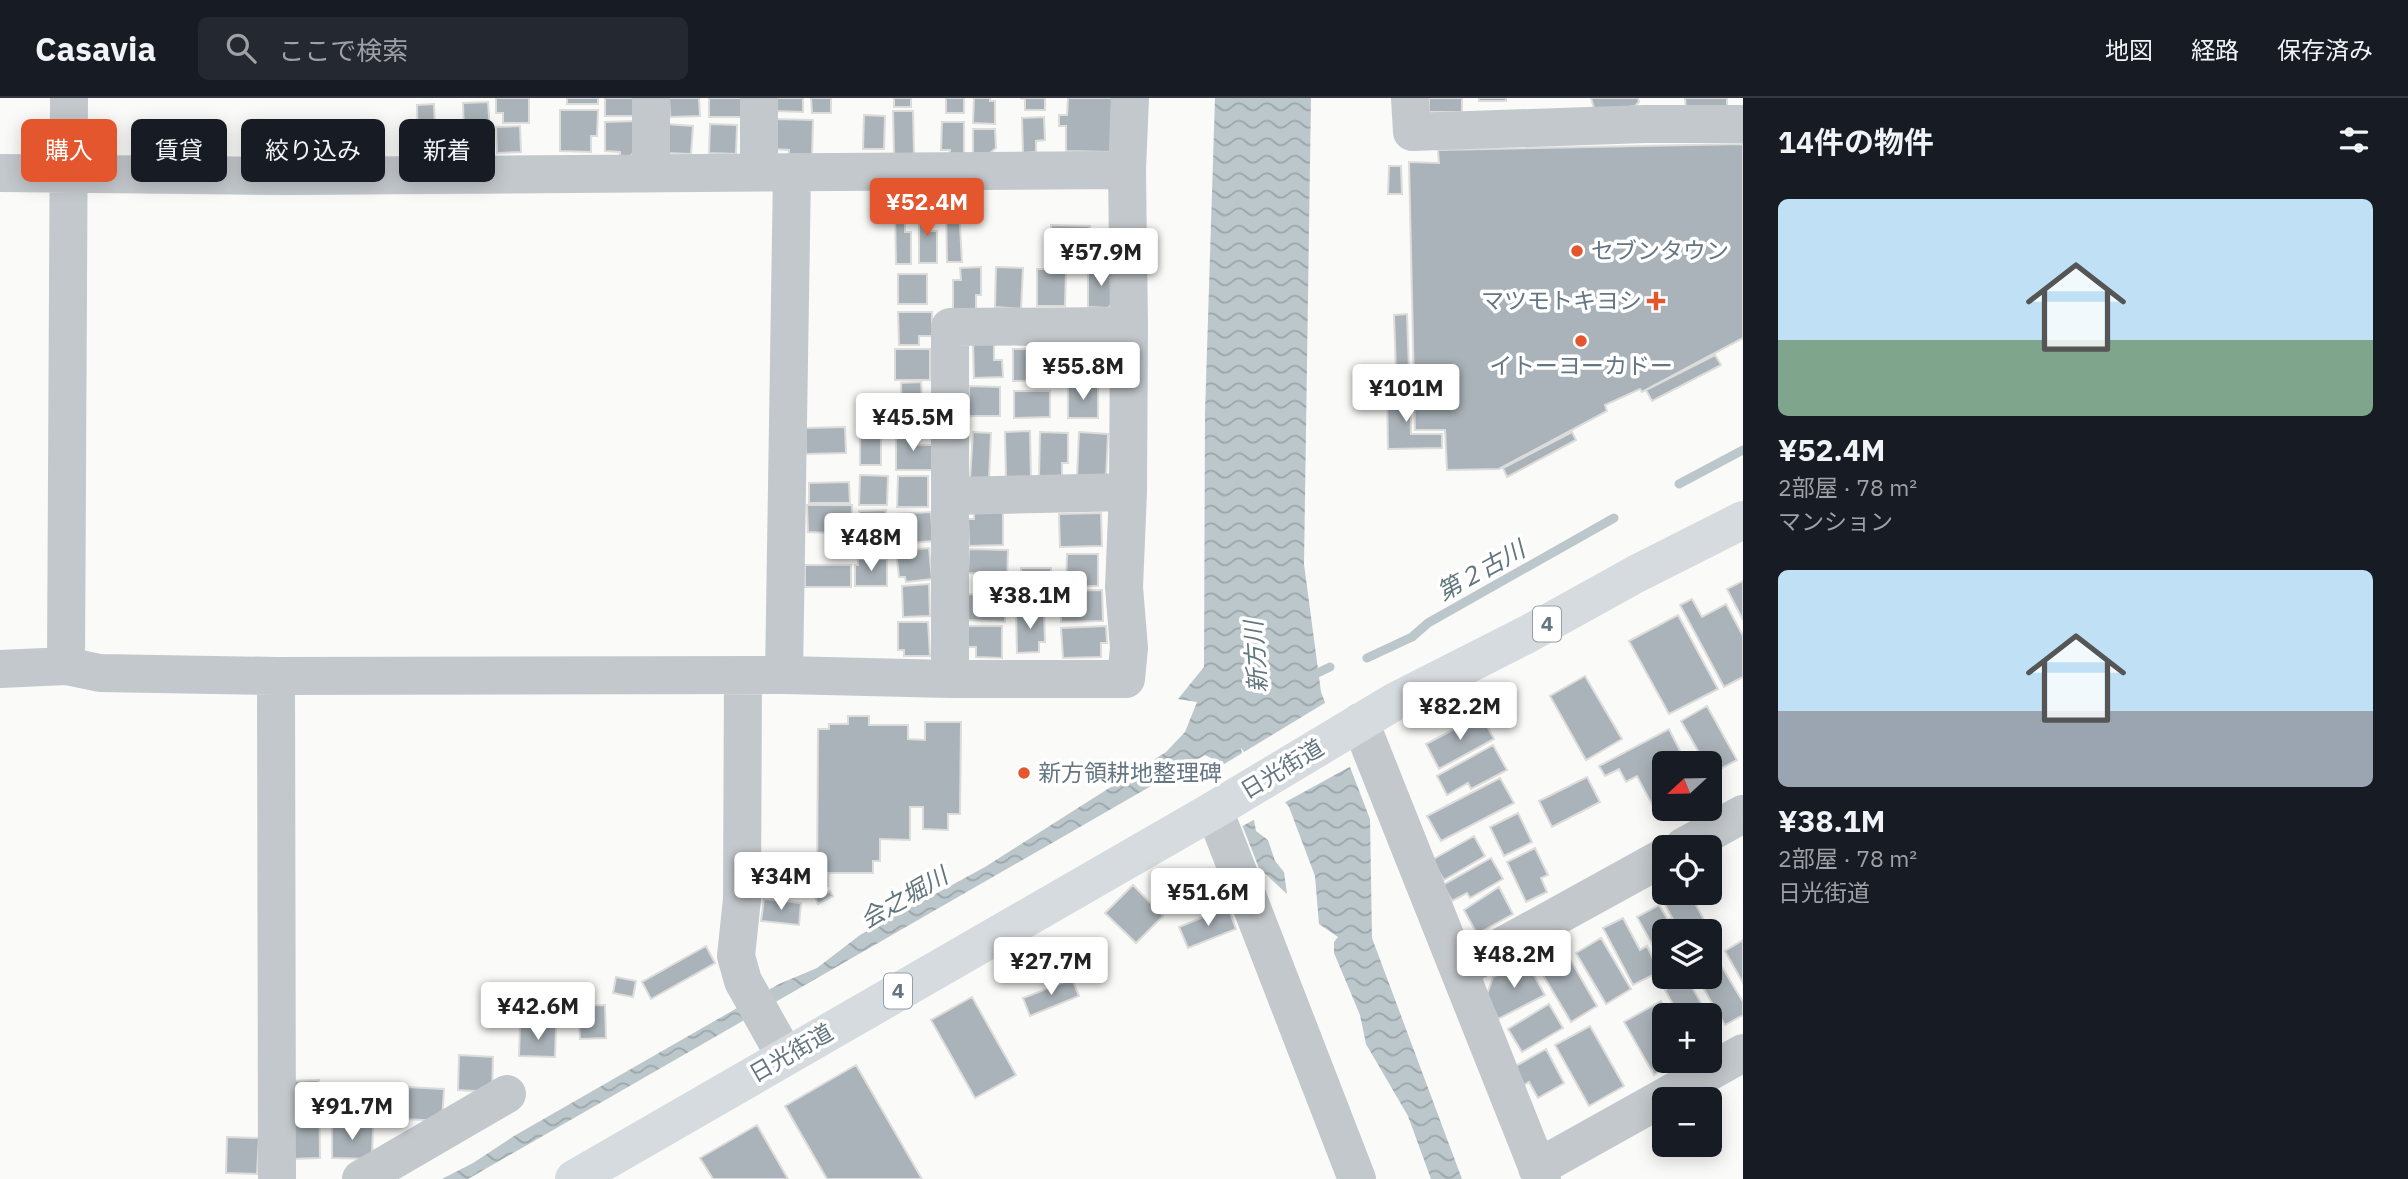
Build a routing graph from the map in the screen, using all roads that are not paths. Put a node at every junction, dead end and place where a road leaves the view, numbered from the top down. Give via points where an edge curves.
1 (69, 98) edge
2 (650, 98) edge
3 (759, 98) edge
4 (1130, 98) edge
5 (1410, 98) edge
6 (1642, 111) edge
7 (69, 119) edge
8 (1743, 124) edge
9 (1127, 170) junction
10 (775, 172) junction
11 (0, 173) edge
12 (21, 173) edge
13 (651, 173) junction
14 (117, 174) edge
15 (68, 182) edge
16 (1129, 326) junction
17 (1128, 492) junction
18 (951, 496) junction
19 (1743, 520) edge
20 (66, 666) junction
21 (0, 669) edge
22 (784, 674) junction
23 (744, 675) junction
24 (276, 676) junction
25 (950, 679) junction
26 (1355, 725) junction
27 (1219, 808) junction
28 (1743, 814) edge
29 (1705, 835) edge
30 (1652, 864) edge
31 (1460, 970) junction
32 (1743, 1053) edge
33 (785, 1056) junction
34 (507, 1094) dead end
35 (1540, 1174) edge
36 (277, 1179) edge
37 (361, 1179) edge
38 (574, 1179) edge
39 (1357, 1179) edge

1 - 7 street
2 - 13 street
3 - 10 street
4 - 9 street
5 - 6 street via 1412,132
6 - 8 street
9 - 10 street
9 - 16 street
10 - 13 street
10 - 22 street
11 - 12 street
13 - 14 street
15 - 20 street
16 - 17 street
16 - 18 street via 950,327
17 - 18 street
17 - 25 street via 1126,679
18 - 25 street
19 - 26 highway, 日光街道 / 4
20 - 21 street
20 - 24 street via 100,673
22 - 23 street
22 - 25 street
23 - 24 street
23 - 33 street via 742,899 736,956 743,981
24 - 36 street
26 - 27 highway, 日光街道 / 4
26 - 31 street
27 - 33 highway, 日光街道 / 4
27 - 39 street
28 - 29 street
30 - 31 street
31 - 35 street
32 - 35 street
33 - 38 highway, 日光街道 / 4
34 - 37 street

